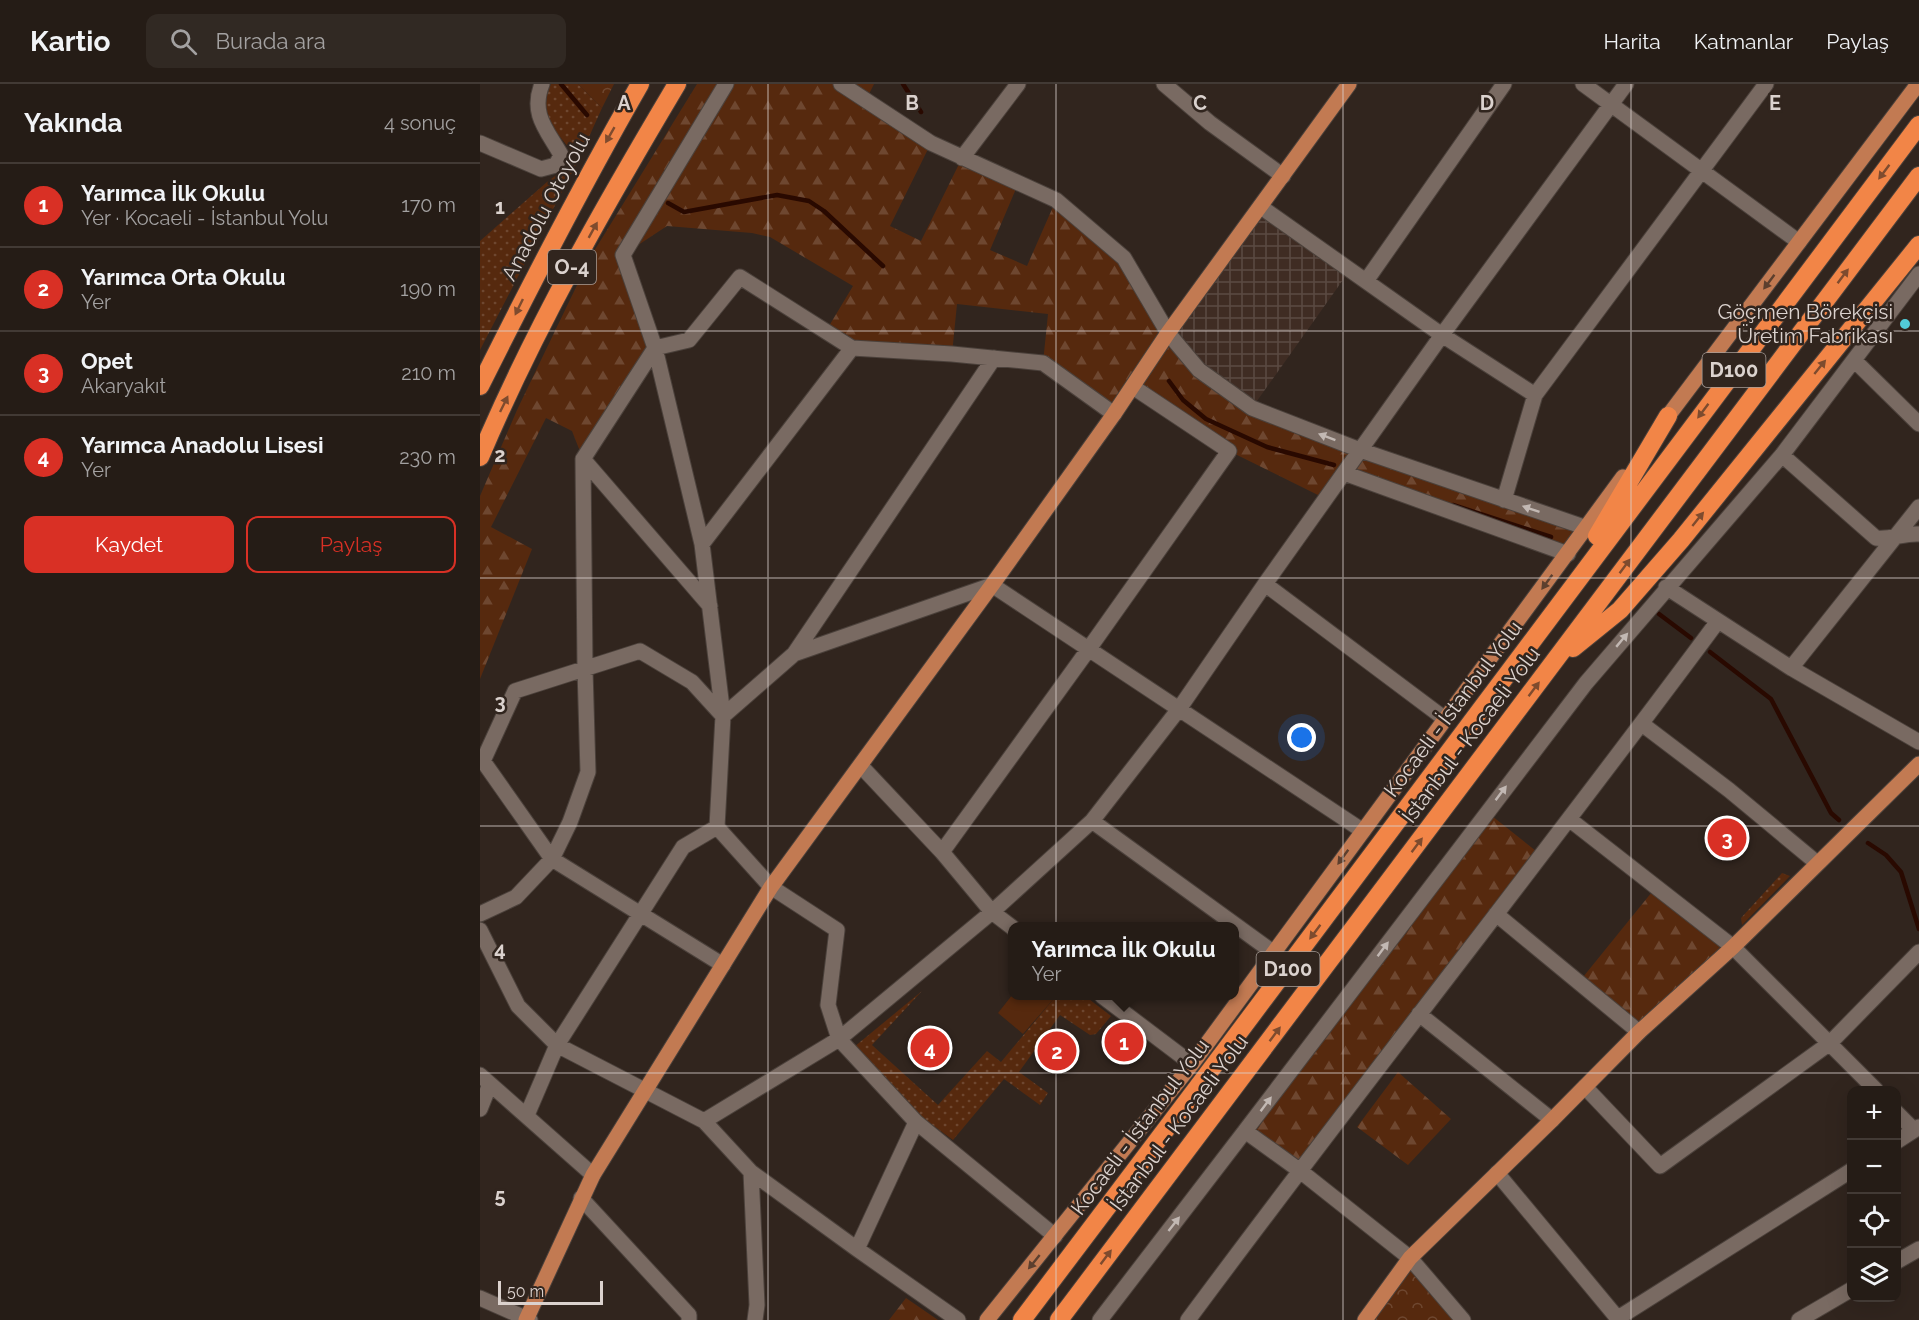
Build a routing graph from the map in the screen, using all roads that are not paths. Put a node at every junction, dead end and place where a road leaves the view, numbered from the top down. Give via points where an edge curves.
1 (542, 84) edge
2 (640, 84) edge
3 (677, 84) edge
4 (726, 84) edge
5 (841, 84) edge
6 (1018, 84) edge
7 (1164, 84) edge
8 (1349, 84) edge
9 (1504, 84) edge
10 (1583, 84) edge
11 (1626, 84) edge
12 (1766, 84) edge
13 (1918, 84) edge
14 (1611, 105) junction
15 (1919, 125) edge
16 (480, 143) edge
17 (962, 158) junction
18 (1702, 170) junction
19 (1283, 176) junction
20 (1919, 176) edge
21 (1261, 207) junction
22 (1799, 242) junction
23 (1919, 245) edge
24 (1919, 274) edge
25 (1366, 281) junction
26 (1168, 333) junction
27 (1442, 335) junction
28 (655, 348) junction
29 (852, 348) junction
30 (993, 358) junction
31 (1854, 360) junction
32 (480, 386) edge
33 (1133, 387) junction
34 (1535, 396) junction
35 (1114, 414) junction
36 (1668, 416) junction
37 (1919, 424) edge
38 (1360, 450) junction
39 (1782, 455) junction
40 (480, 457) edge
41 (583, 459) junction
42 (1344, 473) junction
43 (1504, 500) junction
44 (1919, 507) edge
45 (1587, 528) junction
46 (1919, 534) edge
47 (1895, 537) junction
48 (702, 544) junction
49 (1568, 554) junction
50 (1264, 584) junction
51 (992, 585) junction
52 (1666, 587) junction
53 (710, 606) junction
54 (1551, 616) junction
55 (1718, 621) junction
56 (1088, 650) junction
57 (794, 654) junction
58 (1553, 664) junction
59 (1791, 668) junction
60 (585, 669) junction
61 (1179, 709) junction
62 (723, 716) junction
63 (1445, 719) junction
64 (1642, 724) junction
65 (1919, 742) edge
66 (1919, 764) edge
67 (861, 765) junction
68 (1569, 819) junction
69 (1092, 821) junction
70 (717, 827) junction
71 (1363, 831) junction
72 (942, 852) junction
73 (552, 859) junction
74 (1817, 862) junction
75 (771, 887) junction
76 (993, 912) junction
77 (480, 914) edge
78 (1496, 914) junction
79 (640, 915) junction
80 (1231, 922) edge
81 (1008, 924) edge
82 (1239, 928) edge
83 (480, 930) edge
84 (1733, 947) junction
85 (1919, 952) edge
86 (1274, 953) junction
87 (723, 965) junction
88 (1107, 1000) edge
89 (1419, 1014) junction
90 (1639, 1032) junction
91 (839, 1039) junction
92 (1830, 1042) junction
93 (557, 1045) junction
94 (1192, 1064) junction
95 (485, 1080) edge
96 (1872, 1086) edge
97 (1585, 1087) junction
98 (645, 1089) junction
99 (480, 1109) edge
100 (527, 1115) junction
101 (1901, 1116) edge
102 (1552, 1120) junction
103 (704, 1121) junction
104 (916, 1122) junction
105 (1917, 1129) edge
106 (1245, 1131) junction
107 (1899, 1140) edge
108 (1299, 1170) junction
109 (752, 1172) junction
110 (1497, 1173) junction
111 (1847, 1173) edge
112 (592, 1175) junction
113 (581, 1198) junction
114 (1054, 1236) junction
115 (857, 1249) junction
116 (1919, 1249) edge
117 (1410, 1258) junction
118 (1901, 1259) edge
119 (1847, 1291) edge
120 (480, 1298) edge
121 (1618, 1319) edge
122 (528, 1320) edge
123 (689, 1320) edge
124 (755, 1320) edge
125 (958, 1320) edge
126 (987, 1320) edge
127 (1022, 1320) edge
128 (1059, 1320) edge
129 (1100, 1320) edge
130 (1188, 1320) edge
131 (1365, 1320) edge
132 (1463, 1320) edge
133 (1799, 1320) edge

1 - 16 street via 537,109 561,155 556,165 541,169
2 -> 32 highway, Anadolu Otoyolu / O-4
40 -> 3 highway, O-4 via 548,312
4 - 28 street via 623,255
5 - 17 street
6 - 17 street
7 - 19 street
8 - 19 main road
9 - 25 street
10 - 14 street
11 - 14 street
12 - 18 street
13 - 22 main road
14 - 18 street
14 - 27 street
15 -> 54 highway, Kocaeli - İstanbul Yolu / D100
17 - 26 street via 1056,200 1107,243 1124,258
18 - 22 street
18 - 34 street
19 - 21 main road
58 -> 20 highway, İstanbul - Kocaeli Yolu / D100
21 - 25 street
21 - 26 main road
22 -> 36 main road
58 -> 23 highway via 1620,610
24 - 31 street
25 - 27 street
26 - 33 main road
38 -> 26 street via 1252,408 1199,370
27 - 34 street
27 - 38 street
28 - 29 street via 689,340 740,277
28 - 41 street
28 - 48 street
29 - 30 street
29 - 48 street
30 - 35 street via 1042,363
30 - 57 street
31 - 37 street
31 - 39 street
33 - 35 main road
33 - 56 street via 1229,451
34 - 43 street
35 - 51 main road
36 - 45 main road
36 - 54 highway
38 - 42 street
38 - 43 street
39 - 47 street via 1876,538
39 - 52 street
41 - 53 street
41 - 60 street
42 - 49 street
42 - 50 street
45 -> 43 street
44 - 47 street
45 - 49 main road
46 - 47 street
47 - 59 street
48 - 53 street
49 -> 63 main road
50 - 61 street
50 - 63 street
51 - 56 street
51 - 57 street
51 - 67 main road
52 - 55 street
106 -> 52 street via 1586,683
53 - 62 street
54 -> 127 highway, Kocaeli - İstanbul Yolu / D100
55 - 59 street
55 - 64 street
56 - 61 street
56 - 72 street
57 - 62 street
128 -> 58 highway, İstanbul - Kocaeli Yolu / D100
59 - 65 street
60 - 62 street via 640,651 692,682
60 - 73 street via 588,772
60 - 73 street via 515,691 483,761
61 - 69 street
61 - 71 street
62 - 70 street
63 - 71 main road
64 - 68 street
64 - 74 street
66 - 74 main road
67 - 72 street
67 - 75 main road
68 - 78 street
68 - 84 street
69 - 76 street
69 - 80 street
70 - 75 street
70 - 79 street via 682,847
71 -> 86 main road
72 - 76 street
73 - 77 street via 516,897
73 - 79 street
74 - 84 main road
75 - 87 main road
75 - 91 street via 837,930 828,1005
76 - 81 street
76 - 91 street
78 - 89 street
78 - 90 street
79 - 87 street
79 - 93 street
82 - 86 street
83 - 93 street via 518,1006
84 - 90 main road
84 - 92 street
85 - 92 street
86 - 94 main road
87 - 98 main road
88 - 94 street
89 - 102 street
89 - 108 street
90 - 97 main road
91 - 103 street
91 - 104 street
92 - 96 street
92 - 97 street via 1660,1166
93 - 98 street
93 - 100 street
94 - 114 main road
95 - 99 street
95 - 100 street
97 - 102 main road
98 - 103 street
98 - 112 main road
100 - 112 street
101 - 105 street
102 - 110 main road
103 - 109 street
104 - 114 street
104 - 115 street
105 - 107 street
106 - 108 street
129 -> 106 street
108 - 117 street
108 - 130 street
109 - 115 street
109 - 124 street
110 - 117 main road
110 - 121 street
111 - 121 street
112 - 113 main road
113 - 122 main road
113 - 123 street via 689,1315
114 -> 126 main road
115 - 125 street
116 - 118 street
117 - 131 main road
117 - 132 street
119 - 133 street
120 - 122 street

